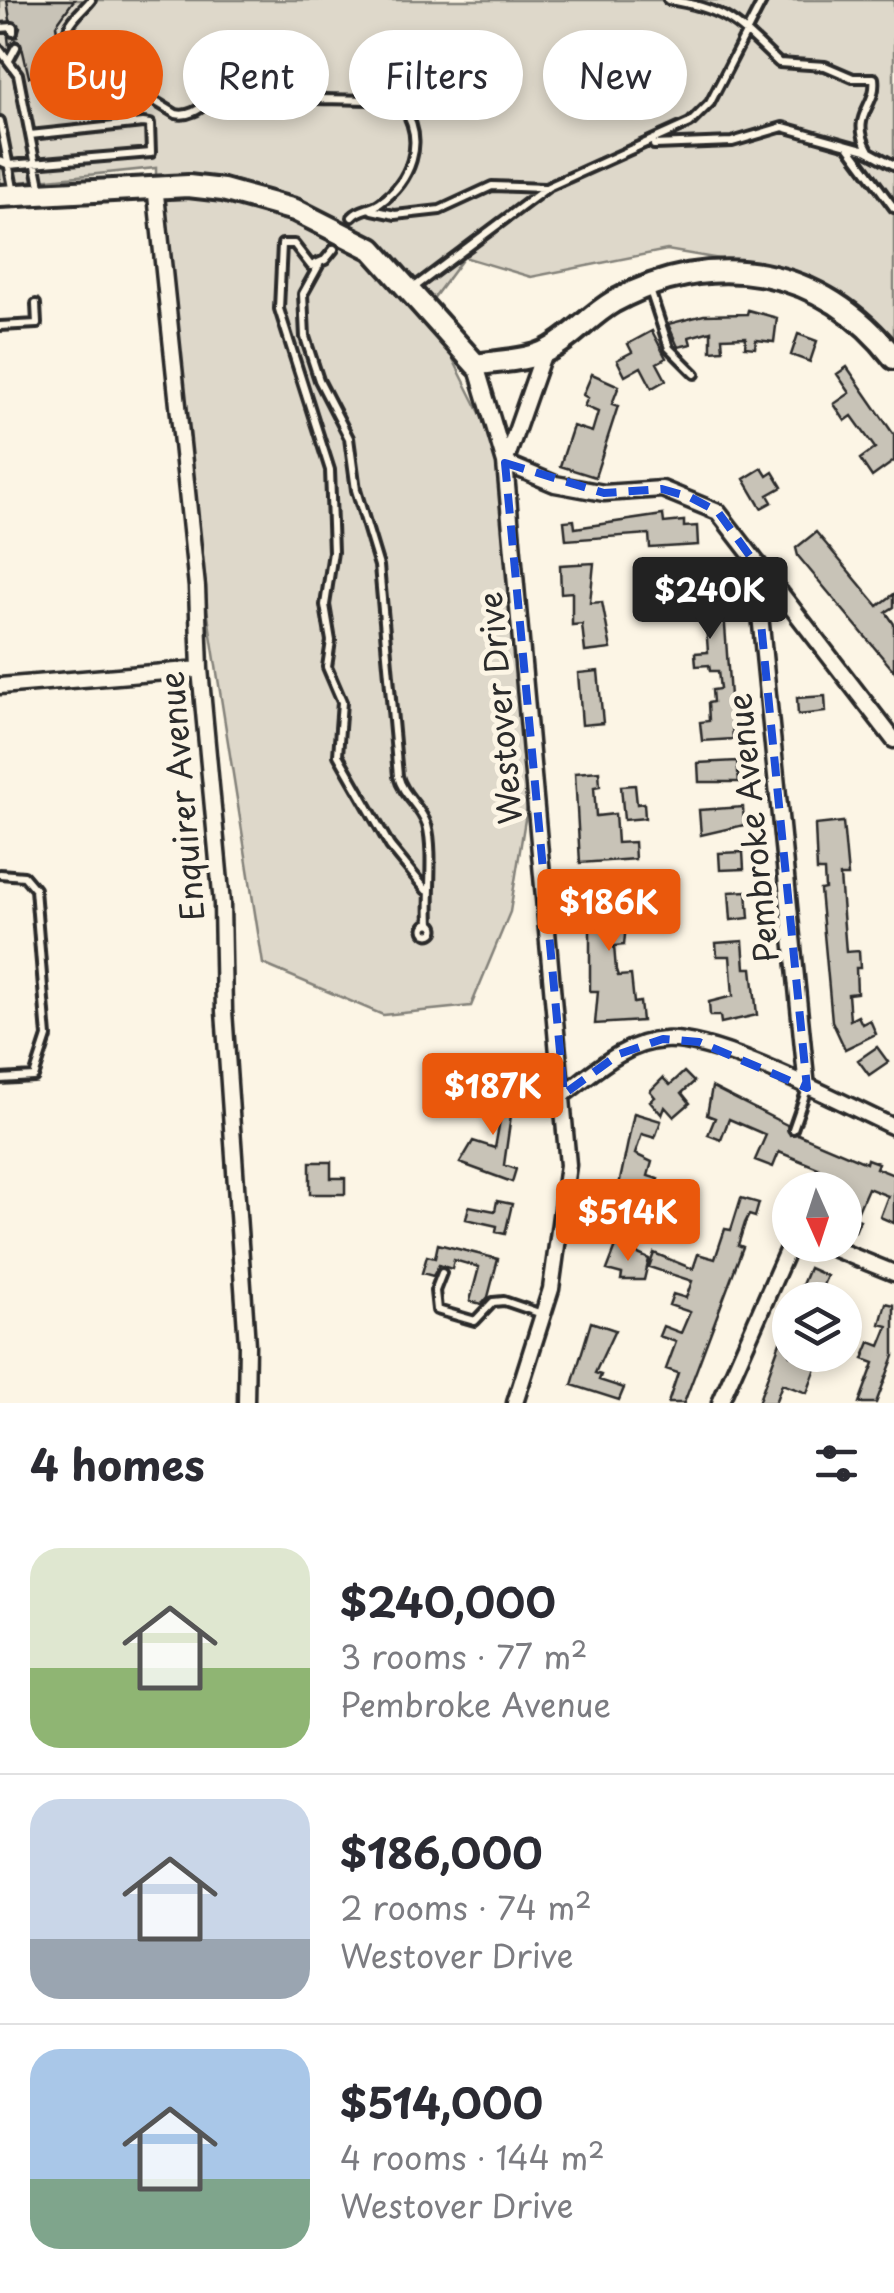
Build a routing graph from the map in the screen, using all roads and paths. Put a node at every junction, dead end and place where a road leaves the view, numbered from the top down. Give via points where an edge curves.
1 (91, 0) edge
2 (668, 0) edge
3 (763, 0) edge
4 (0, 28) edge
5 (13, 32) dead end
6 (748, 32) junction
7 (16, 48) dead end
8 (0, 50) edge
9 (9, 60) junction
10 (0, 121) edge
11 (30, 135) junction
12 (648, 145) junction
13 (848, 146) junction
14 (869, 151) junction
15 (0, 161) edge
16 (36, 163) junction
17 (9, 165) junction
18 (894, 165) edge
19 (155, 185) junction
20 (548, 188) junction
21 (42, 192) junction
22 (7, 195) edge
23 (894, 208) edge
24 (366, 209) junction
25 (352, 217) dead end
26 (334, 249) dead end
27 (321, 263) junction
28 (649, 286) junction
29 (411, 290) junction
30 (36, 304) dead end
31 (0, 326) edge
32 (544, 352) junction
33 (894, 358) edge
34 (476, 365) junction
35 (695, 374) dead end
36 (506, 464) junction
37 (755, 563) junction
38 (200, 669) junction
39 (0, 686) edge
40 (894, 740) edge
41 (0, 874) edge
42 (426, 890) junction
43 (430, 923) dead end
44 (0, 1079) edge
45 (807, 1088) junction
46 (564, 1094) junction
47 (894, 1127) edge
48 (793, 1129) dead end
49 (862, 1260) edge
50 (780, 1262) edge
51 (442, 1273) dead end
52 (894, 1273) edge
53 (543, 1315) junction
54 (246, 1403) edge
55 (515, 1403) edge
56 (720, 1403) edge

1 - 24 lane via 68,26 69,49 176,114 240,88 324,102 388,101 404,108 415,138 408,177
2 - 6 lane via 701,4
3 - 6 lane
4 - 5 lane
6 - 12 lane via 710,103 690,123
6 - 14 lane via 779,63 874,78 861,117
7 - 9 lane
8 - 9 lane
9 - 11 lane
10 - 17 lane
11 - 16 lane
11 - 16 lane via 150,124 150,153
12 - 13 lane via 732,142 778,127
12 - 20 lane
13 - 14 lane
13 - 23 lane
14 - 18 lane
15 - 17 lane
16 - 17 lane
16 - 21 lane
17 - 22 lane
19 - 21 main road
19 - 29 main road via 223,190 295,210 372,249
19 - 38 street, Enquirer Avenue
20 - 24 lane via 492,186 436,210 388,215
20 - 29 lane
21 - 22 main road
24 - 25 lane
26 - 27 lane
27 - 42 lane via 303,294 305,338 349,438 356,490 380,566 397,772 428,830
27 - 42 lane via 306,264 296,246 284,242 277,298 330,470 333,552 325,605 327,667 342,702 338,754 390,846
28 - 32 main road via 611,303
28 - 33 main road via 714,268 784,277 877,336
28 - 35 lane via 669,348
29 - 34 main road
30 - 31 lane via 37,324
32 - 34 main road
32 - 36 street
34 - 36 street, Westover Drive
36 - 37 street via 555,484 604,493 662,489 690,496 718,512
36 - 46 street, Westover Drive
37 - 40 street
37 - 45 street, Pembroke Avenue
38 - 39 street
38 - 54 street, Enquirer Avenue via 222,904
41 - 44 lane via 24,876 35,890 47,1037 34,1077
42 - 43 lane
45 - 46 street via 699,1042 662,1040 619,1054
45 - 47 street
45 - 48 lane
46 - 53 street, Westover Drive via 564,1212
49 - 52 street
50 - 56 street
51 - 53 lane via 434,1291 436,1310 446,1316 475,1321 493,1302 504,1301
53 - 55 street, Westover Drive

